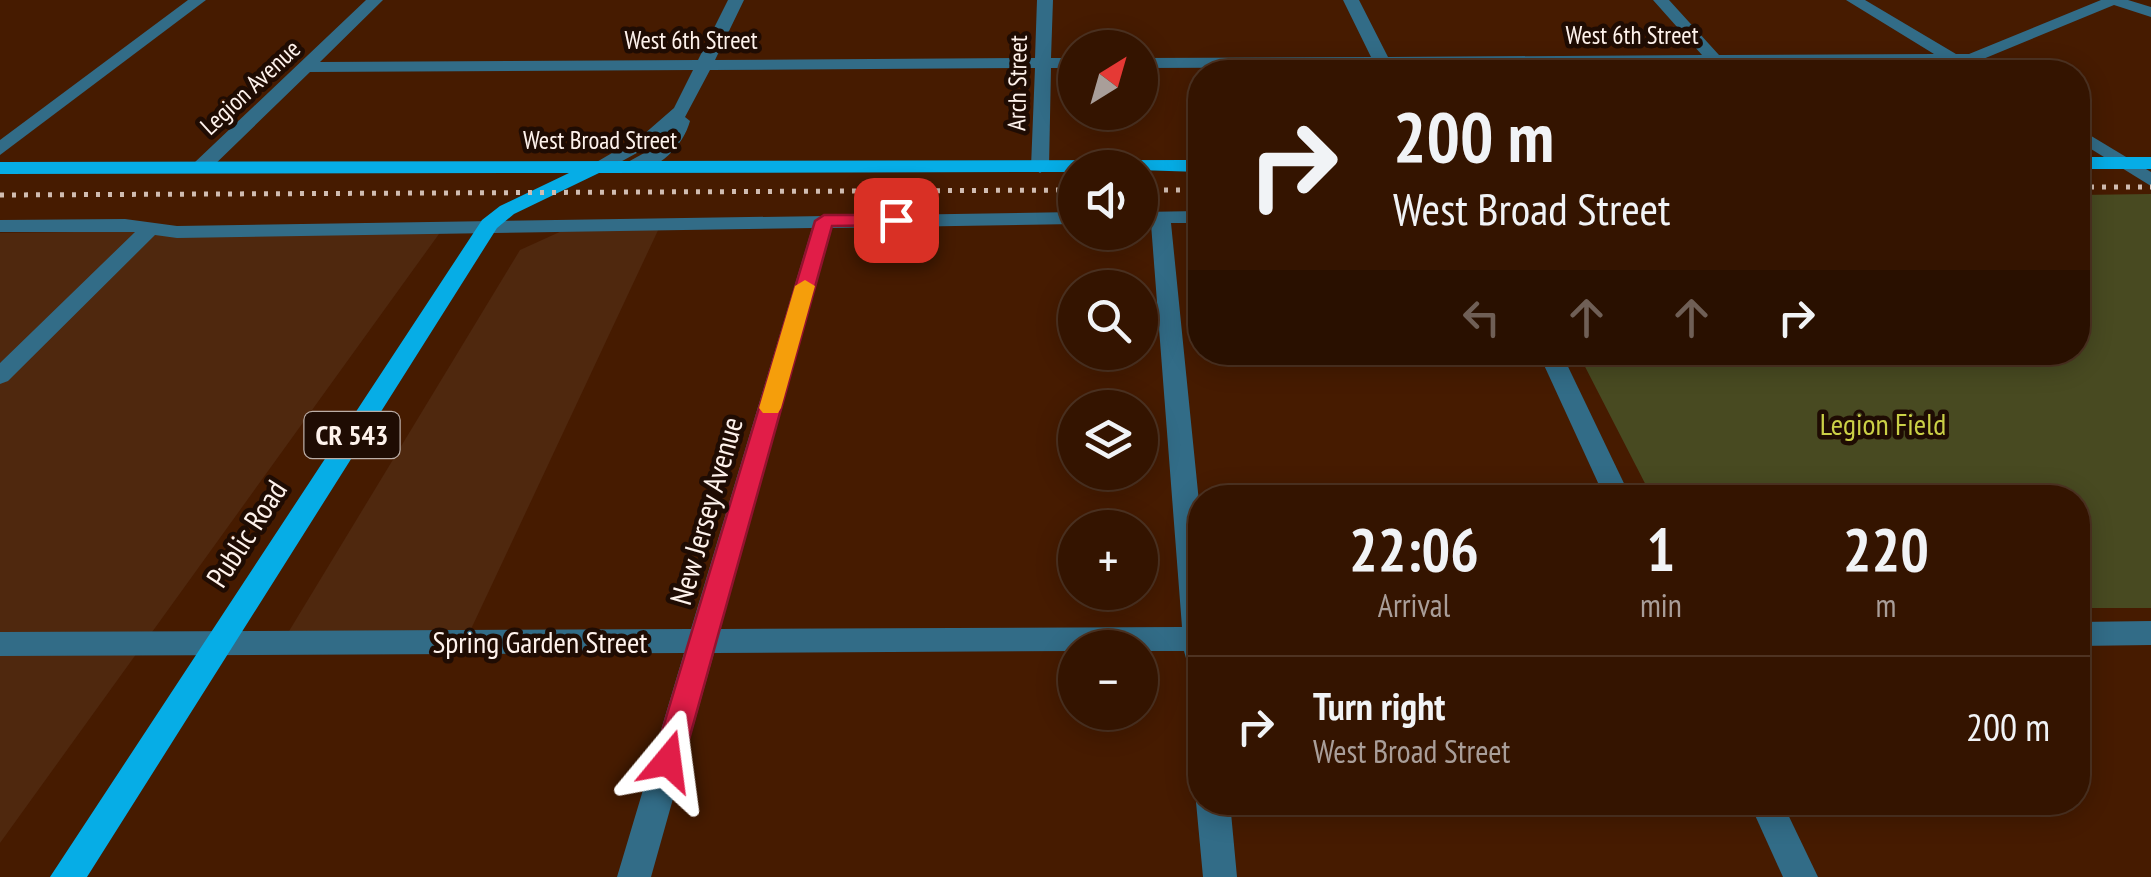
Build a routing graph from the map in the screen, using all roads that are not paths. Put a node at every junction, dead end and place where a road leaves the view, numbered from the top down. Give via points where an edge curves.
1 (198, 0) edge
2 (375, 0) edge
3 (736, 0) edge
4 (1045, 0) edge
5 (1351, 0) edge
6 (1661, 0) edge
7 (1854, 0) edge
8 (2113, 0) edge
9 (2151, 12) edge
10 (1952, 59) junction
11 (1381, 60) edge
12 (1715, 60) edge
13 (1919, 60) edge
14 (1158, 63) edge
15 (703, 64) junction
16 (1041, 64) junction
17 (1058, 64) edge
18 (1188, 64) edge
19 (308, 67) junction
20 (681, 111) junction
21 (2090, 139) edge
22 (0, 149) edge
23 (2090, 163) edge
24 (2129, 163) junction
25 (2151, 163) edge
26 (1188, 166) edge
27 (201, 167) junction
28 (597, 167) junction
29 (633, 167) junction
30 (1040, 167) junction
31 (0, 168) edge
32 (2151, 180) edge
33 (1188, 217) edge
34 (1058, 218) edge
35 (1158, 218) edge
36 (824, 221) junction
37 (0, 226) edge
38 (151, 228) junction
39 (486, 229) junction
40 (1154, 250) edge
41 (1554, 365) edge
42 (0, 376) edge
43 (1612, 485) edge
44 (1188, 550) edge
45 (2151, 633) edge
46 (2090, 634) edge
47 (218, 642) junction
48 (703, 643) junction
49 (0, 644) edge
50 (1188, 646) edge
51 (1214, 815) edge
52 (1771, 815) edge
53 (66, 877) edge
54 (634, 877) edge
55 (1220, 877) edge
56 (1801, 877) edge

1 - 22 street
2 - 19 street, Legion Avenue
3 - 15 street
4 - 16 street, Arch Street
5 - 11 street
6 - 12 street
7 - 10 street
8 - 9 street
8 - 10 street, West 6th Street via 1972,59
10 - 13 street, West 6th Street
14 - 18 street, West 6th Street
15 - 16 street, West 6th Street
15 - 19 street, West 6th Street
15 - 20 street
16 - 17 street, West 6th Street
16 - 30 street, Arch Street
19 - 27 street, Legion Avenue
20 - 28 street via 658,133
20 - 29 street via 676,138
21 - 24 street
23 - 24 main road
24 - 25 main road
24 - 32 street
26 - 30 main road, West Broad Street / CR 543
27 - 28 main road, West Broad Street
27 - 31 main road, West Broad Street
28 - 29 main road, West Broad Street / CR 543
28 - 39 main road, Public Road / CR 543 via 507,210
29 - 30 main road, West Broad Street / CR 543
29 - 39 main road
33 - 35 street
34 - 36 street
36 - 39 street
36 - 48 street, New Jersey Avenue
37 - 38 street
38 - 39 street
38 - 42 street
39 - 47 main road, Public Road / CR 543
40 - 44 street
41 - 43 street
45 - 46 street
47 - 48 street, Spring Garden Street
47 - 49 street, Spring Garden Street
47 - 53 main road, Public Road / CR 543
48 - 50 street, Spring Garden Street
48 - 54 street, New Jersey Avenue
51 - 55 street
52 - 56 street

